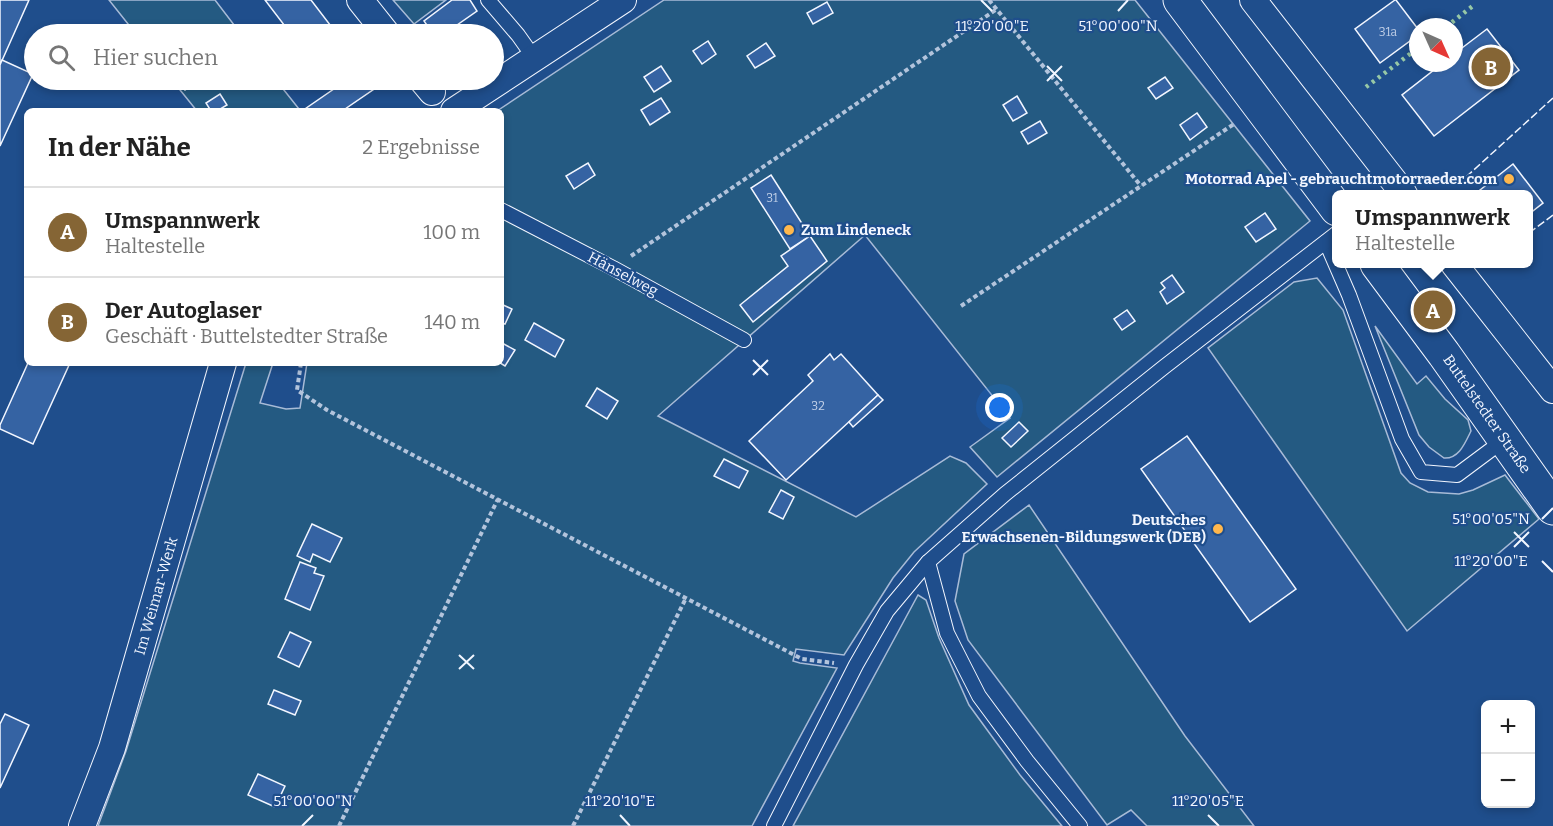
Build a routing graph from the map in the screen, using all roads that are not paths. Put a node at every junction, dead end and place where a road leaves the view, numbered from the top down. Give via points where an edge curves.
1 (360, 0) edge
2 (488, 0) edge
3 (623, 0) edge
4 (1180, 0) edge
5 (1254, 0) edge
6 (379, 24) edge
7 (535, 59) junction
8 (504, 79) edge
9 (487, 90) edge
10 (459, 108) edge
11 (1400, 190) edge
12 (1332, 202) edge
13 (504, 212) edge
14 (1332, 238) edge
15 (1340, 268) edge
16 (1380, 268) edge
17 (1457, 268) edge
18 (744, 340) dead end
19 (222, 366) edge
20 (1553, 390) edge
21 (1504, 440) junction
22 (1553, 508) edge
23 (928, 562) junction
24 (82, 826) edge
25 (774, 826) edge
26 (1080, 826) edge

1 - 6 street
2 - 7 lane
3 - 7 street
4 - 12 main road
5 - 11 street
7 - 8 street
9 - 10 street
13 - 18 lane, Hänselweg
14 - 23 lane via 1014,487
15 - 21 lane via 1402,439 1421,472 1457,475
16 - 21 main road, Buttelstedter Straße
17 - 20 street
19 - 24 street, Im Weimar-Werk via 112,748
21 - 22 main road, Buttelstedter Straße
23 - 25 lane via 887,611
23 - 26 lane via 947,633 979,696

